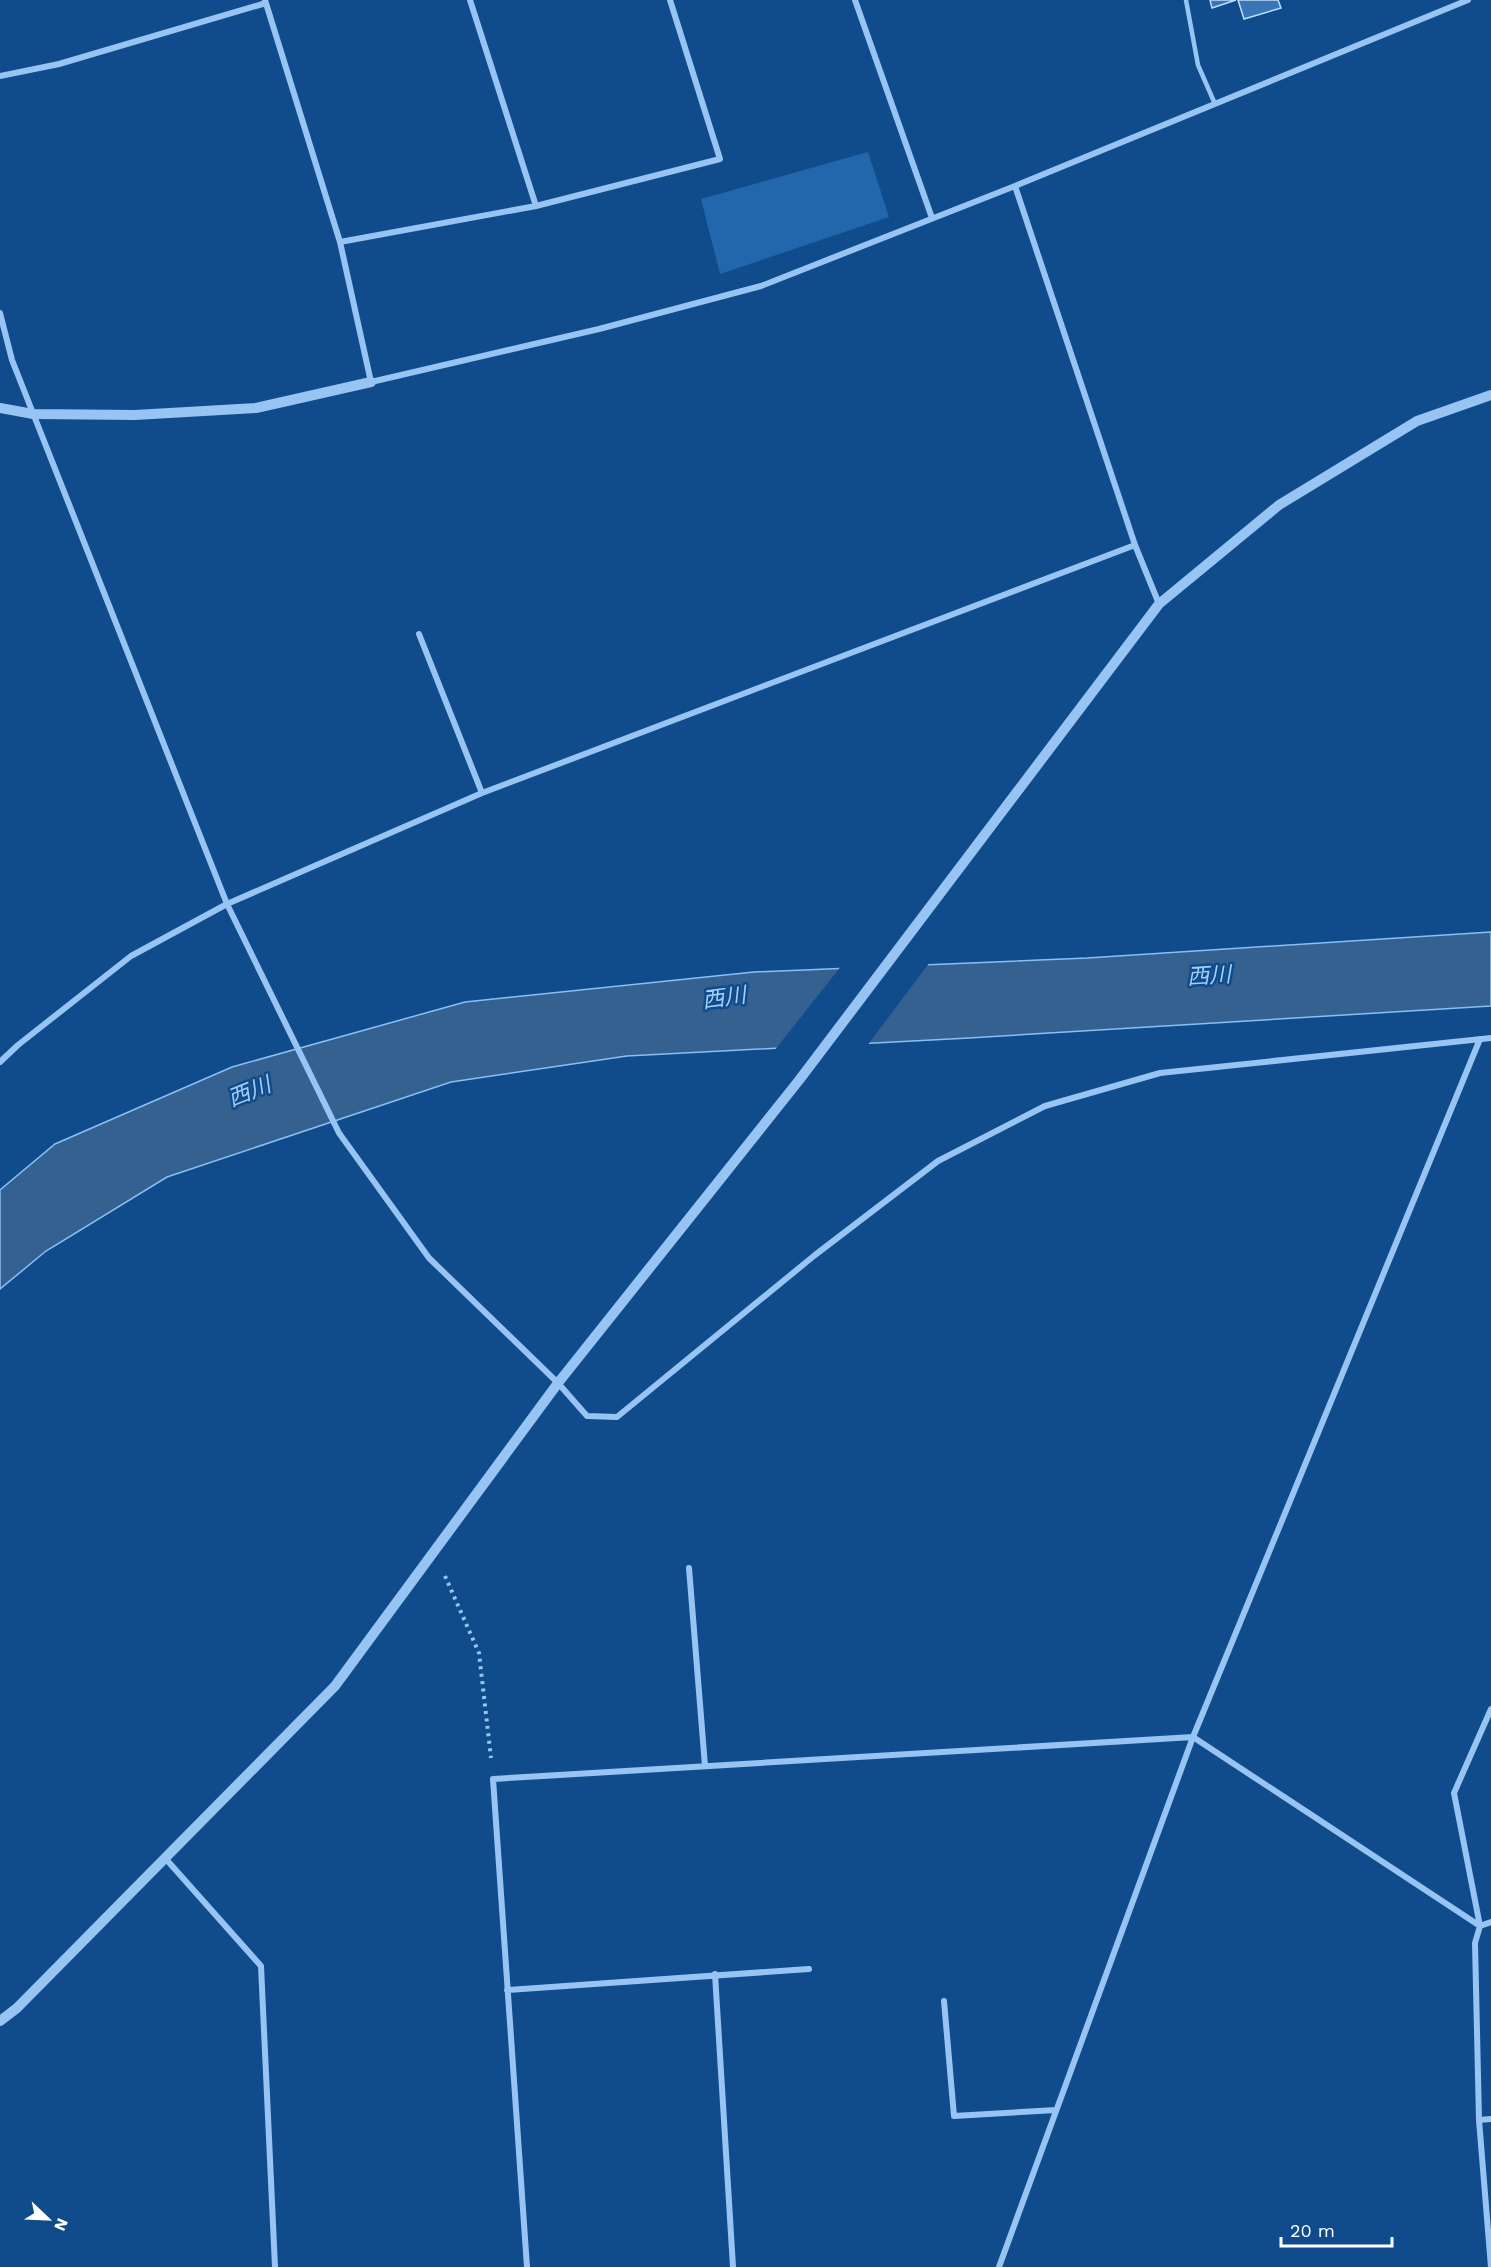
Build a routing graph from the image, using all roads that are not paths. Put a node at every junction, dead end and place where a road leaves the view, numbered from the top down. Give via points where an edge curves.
1 (470, 0) edge
2 (670, 0) edge
3 (855, 0) edge
4 (1186, 0) edge
5 (1468, 0) edge
6 (266, 1) edge
7 (0, 76) edge
8 (1215, 104) junction
9 (1015, 186) junction
10 (536, 206) junction
11 (932, 218) junction
12 (340, 242) junction
13 (0, 313) edge
14 (371, 382) junction
15 (1491, 395) edge
16 (0, 408) edge
17 (33, 414) junction
18 (1135, 545) junction
19 (1158, 604) junction
20 (419, 634) dead end
21 (482, 793) junction
22 (227, 904) junction
23 (1491, 1038) edge
24 (1480, 1040) junction
25 (0, 1062) edge
26 (558, 1383) junction
27 (689, 1568) dead end
28 (1491, 1708) edge
29 (1193, 1737) junction
30 (705, 1766) junction
31 (165, 1858) junction
32 (1491, 1922) edge
33 (1480, 1926) junction
34 (809, 1969) dead end
35 (715, 1974) junction
36 (507, 1990) junction
37 (944, 2001) dead end
38 (0, 2021) edge
39 (1056, 2110) junction
40 (1491, 2119) edge
41 (1479, 2120) junction
42 (275, 2267) edge
43 (527, 2267) edge
44 (733, 2267) edge
45 (999, 2267) edge
46 (1491, 2267) edge

1 - 10 street
2 - 10 street via 720,159
3 - 11 street
4 - 8 lane via 1198,65
5 - 8 street
6 - 7 street via 59,64
6 - 12 street
8 - 9 street
9 - 11 street
9 - 18 street
10 - 12 street
11 - 14 street via 760,286 599,329
12 - 14 street
13 - 17 street via 12,360
14 - 17 street via 256,408 135,415
15 - 19 street via 1417,421 1279,505
16 - 17 street
17 - 22 street
18 - 19 street
18 - 21 street
19 - 26 street via 800,1079
20 - 21 street
21 - 22 street
22 - 25 street via 131,956
22 - 26 street via 339,1132 429,1257
23 - 24 street
24 - 26 street via 1161,1072 1045,1106 938,1161 815,1255 617,1417 587,1416
24 - 29 street
26 - 31 street via 334,1686
27 - 30 street
28 - 33 street via 1454,1793
29 - 30 street
29 - 33 street
29 - 39 street
30 - 36 street via 493,1779
31 - 38 street
31 - 42 street via 261,1966
32 - 33 street
33 - 41 street via 1475,1943
34 - 35 street
35 - 36 street
35 - 44 street
36 - 43 street
37 - 39 street via 954,2116
39 - 45 street
40 - 41 street
41 - 46 street

